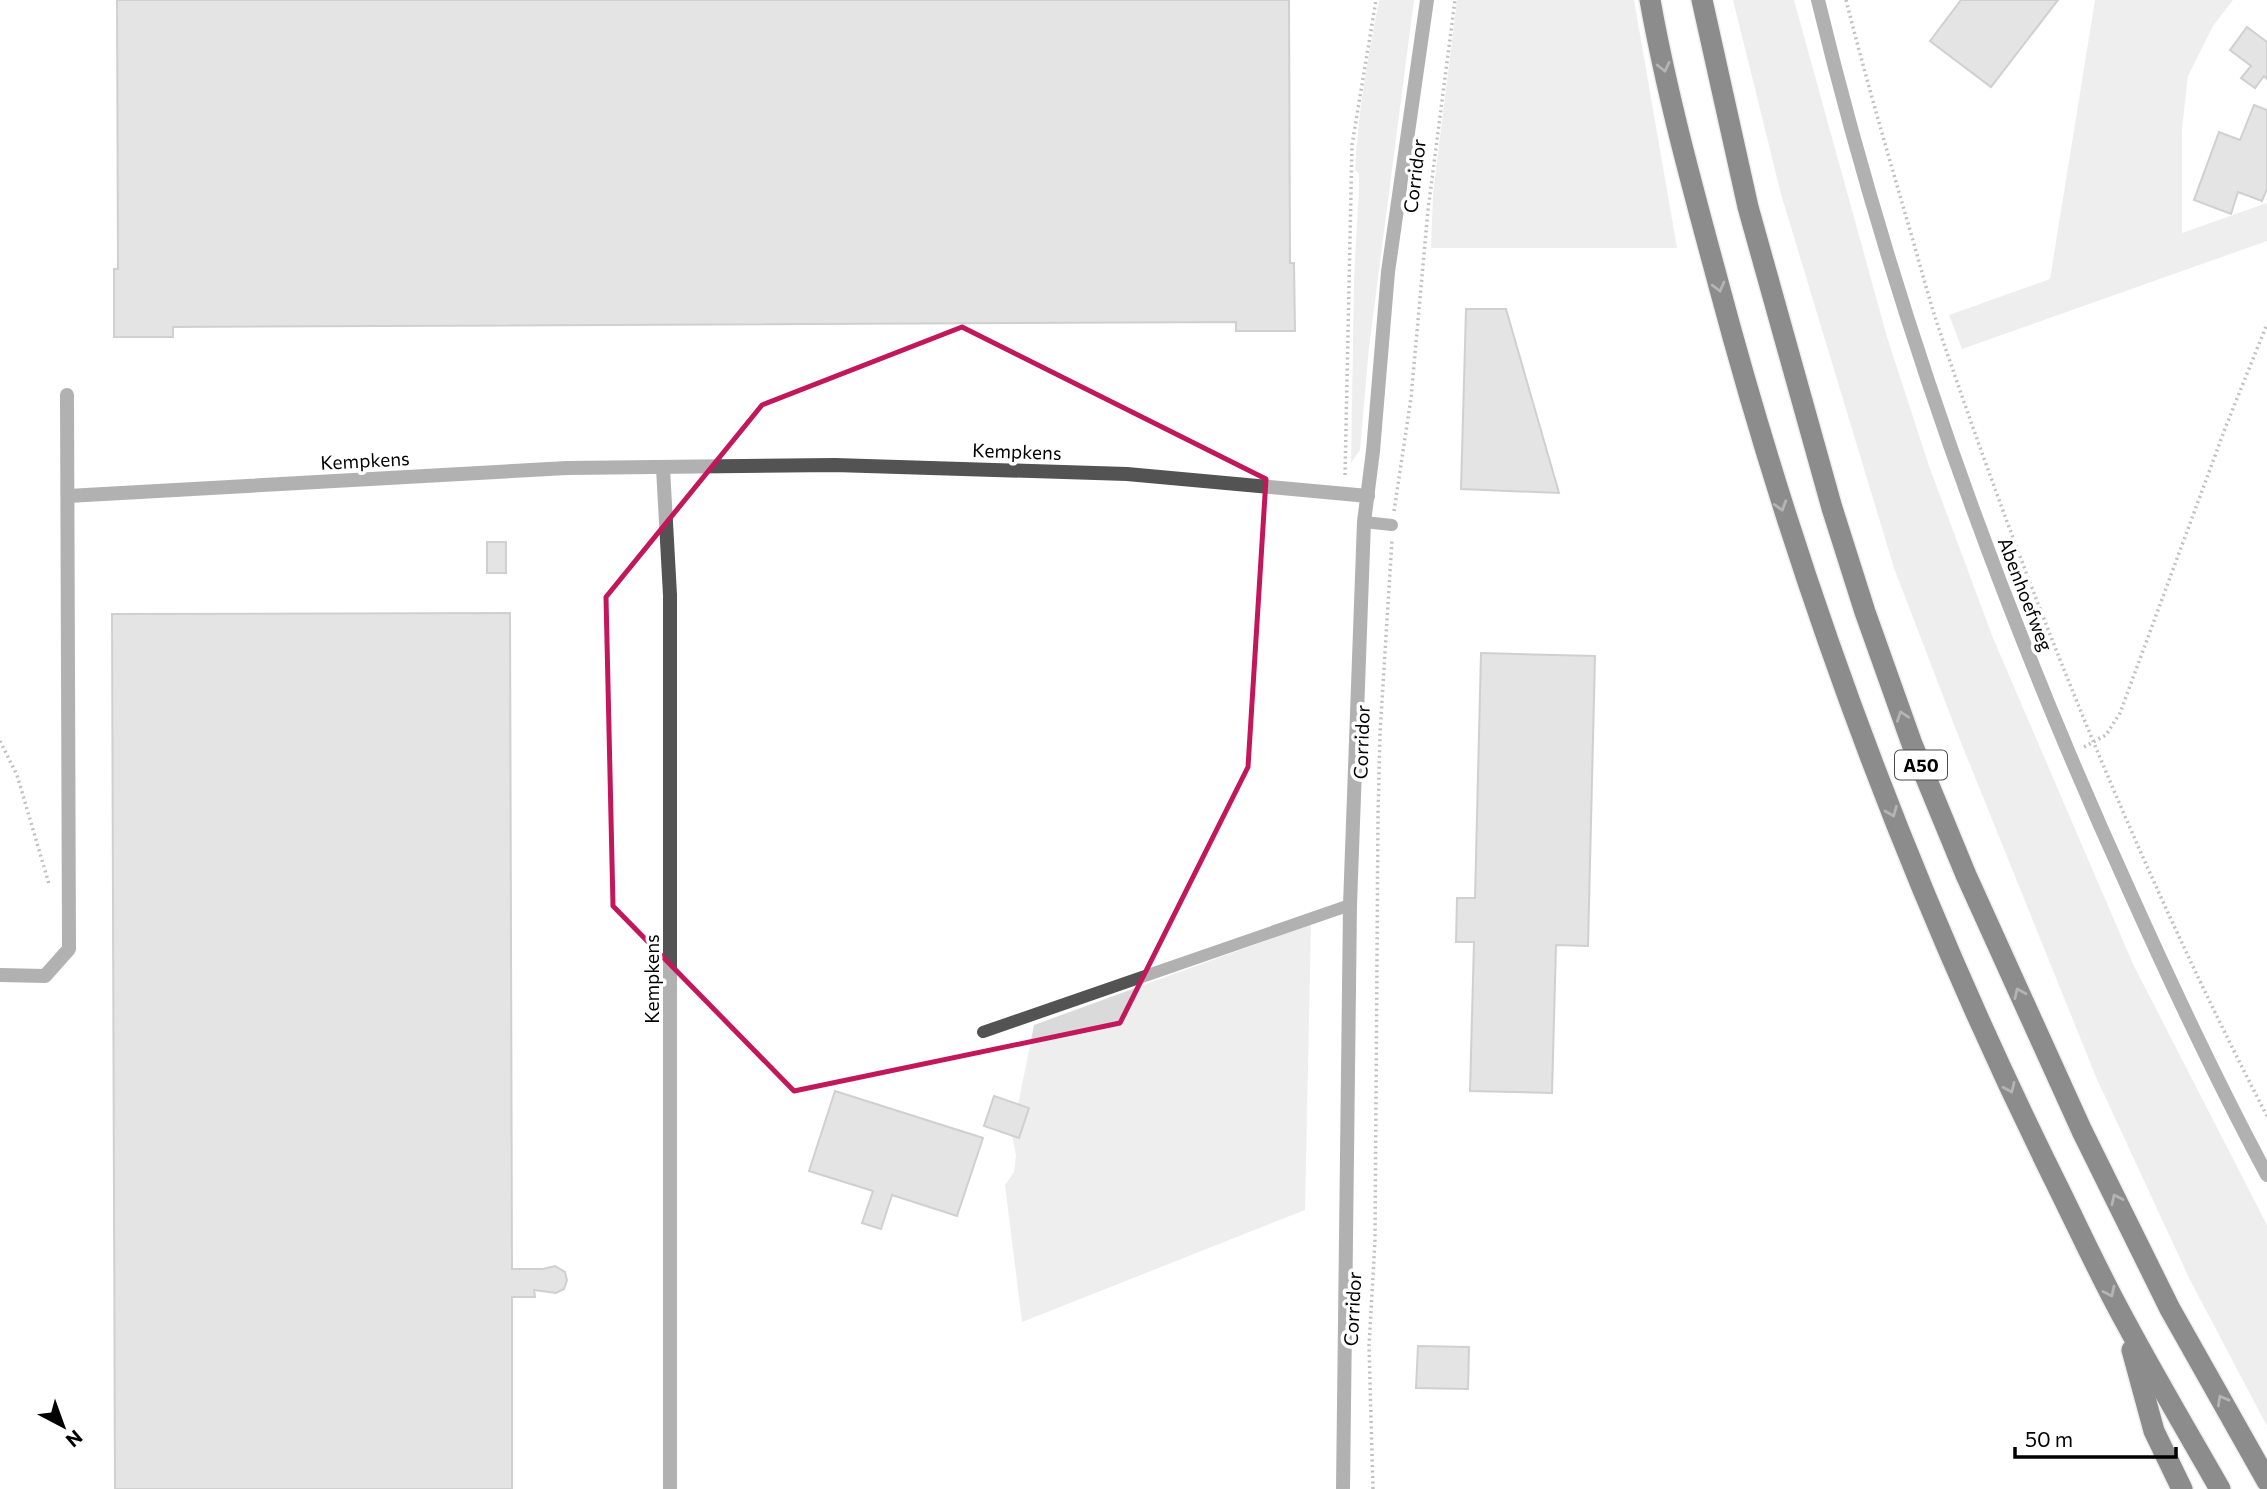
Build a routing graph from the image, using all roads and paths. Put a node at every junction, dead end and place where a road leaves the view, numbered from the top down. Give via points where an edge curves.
1 (1376, 0) edge
2 (1427, 0) edge
3 (1455, 0) edge
4 (1650, 0) edge
5 (1702, 0) edge
6 (1818, 0) edge
7 (1846, 0) edge
8 (2267, 324) edge
9 (67, 395) dead end
10 (663, 468) junction
11 (1345, 493) junction
12 (68, 496) junction
13 (1368, 496) junction
14 (1364, 522) junction
15 (1392, 525) junction
16 (0, 741) edge
17 (2094, 743) junction
18 (2087, 746) dead end
19 (50, 887) dead end
20 (1350, 905) junction
21 (0, 975) edge
22 (983, 1032) dead end
23 (2267, 1116) edge
24 (2267, 1175) edge
25 (2123, 1318) junction
26 (2267, 1481) edge
27 (670, 1489) edge
28 (1343, 1489) edge
29 (1373, 1489) edge
30 (2182, 1489) edge
31 (2220, 1489) edge

1 - 11 path via 1352,145
2 - 13 street, Corridor via 1388,272
3 - 15 path, Corridor via 1428,210 1411,398
4 -> 25 highway, A50 via 1690,178 1742,374 1848,703 1948,949 2016,1101
26 -> 5 highway, A50 via 2171,1309 2082,1131 1912,744 1832,508 1748,207
6 - 24 street, Abenhoefweg via 1913,333 2027,653 2161,962
7 - 17 path, Abenhoefweg via 1942,339
8 - 17 path via 2120,713 2106,735
9 - 12 street
10 - 11 street, Kempkens via 835,465 1113,473
10 - 12 street, Kempkens via 567,468
10 - 27 street, Kempkens via 670,595
11 - 13 street, Kempkens
12 - 21 street via 69,949 45,976
13 - 14 street, Corridor
14 - 15 lane
14 - 20 street, Corridor
15 - 29 path, Corridor via 1378,816 1375,1241 1369,1346
16 - 19 path via 17,775
17 - 18 path
17 - 23 path, Abenhoefweg via 2188,955
20 - 22 lane
20 - 28 street, Corridor
25 - 30 highway, A50 via 2154,1431
25 - 31 highway, A50

